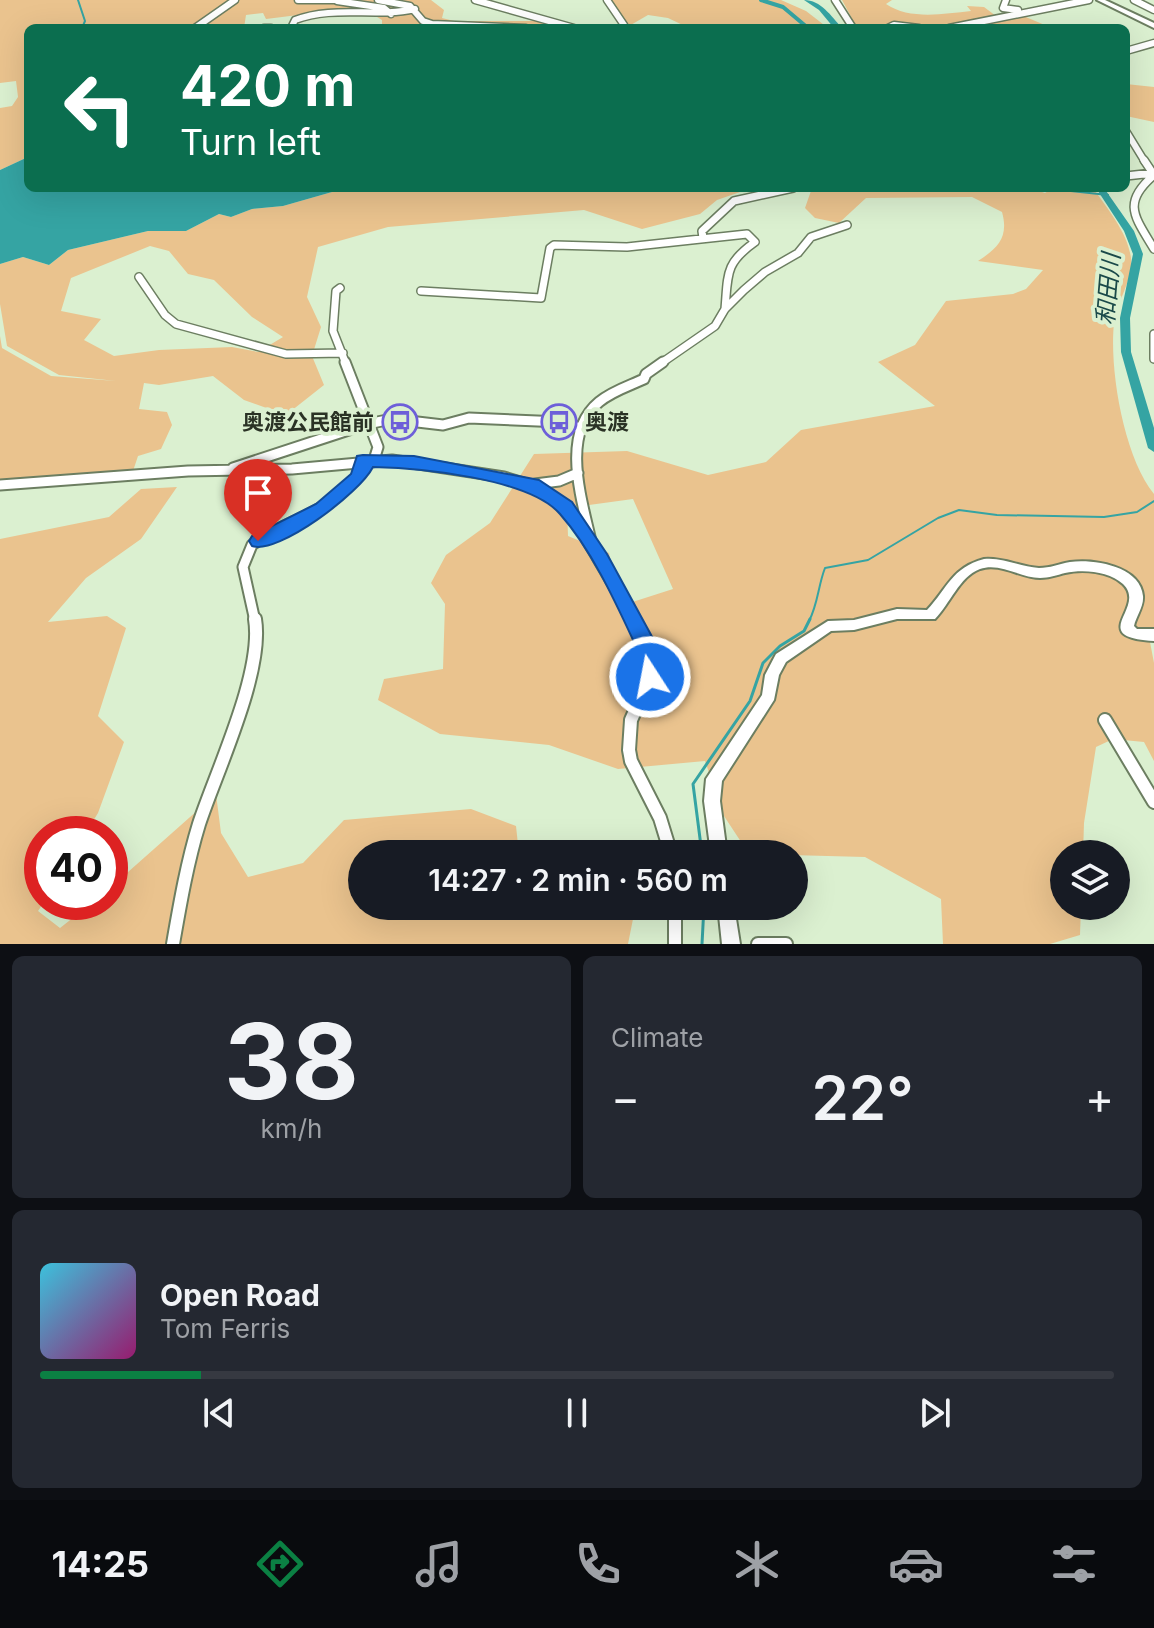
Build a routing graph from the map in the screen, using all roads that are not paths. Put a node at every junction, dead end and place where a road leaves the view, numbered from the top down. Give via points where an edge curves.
1 (235, 0) edge
2 (298, 0) edge
3 (346, 0) edge
4 (378, 0) edge
5 (475, 0) edge
6 (607, 0) edge
7 (835, 0) edge
8 (1006, 0) edge
9 (1089, 0) edge
10 (1100, 0) edge
11 (1134, 0) edge
12 (337, 1) edge
13 (415, 9) junction
14 (1154, 10) edge
15 (1025, 12) junction
16 (391, 14) junction
17 (201, 24) edge
18 (293, 24) edge
19 (432, 24) edge
20 (560, 24) edge
21 (623, 24) edge
22 (850, 24) edge
23 (968, 24) edge
24 (1154, 26) edge
25 (1154, 43) edge
26 (1130, 50) edge
27 (1130, 137) edge
28 (1153, 173) edge
29 (1130, 176) edge
30 (777, 192) edge
31 (847, 225) dead end
32 (703, 238) junction
33 (1154, 249) edge
34 (139, 277) dead end
35 (340, 288) dead end
36 (421, 291) dead end
37 (725, 309) junction
38 (1154, 334) edge
39 (343, 353) junction
40 (1154, 359) edge
41 (367, 424) junction
42 (580, 428) junction
43 (369, 460) junction
44 (230, 470) junction
45 (578, 473) junction
46 (532, 484) junction
47 (0, 485) edge
48 (593, 548) junction
49 (1154, 635) edge
50 (1105, 720) dead end
51 (1154, 802) edge
52 (667, 840) edge
53 (717, 840) edge
54 (675, 920) edge
55 (728, 920) edge
56 (173, 944) edge
57 (675, 944) edge
58 (731, 944) edge
59 (758, 944) edge
60 (786, 944) edge

1 - 17 street
2 - 12 street
3 - 12 street
4 - 13 street
5 - 20 street
6 - 21 street
7 - 22 street
8 - 15 street via 1003,8
9 - 15 street
10 - 24 main road
11 - 14 street
12 - 16 street via 384,8
13 - 16 street
13 - 19 street
15 - 23 street
16 - 18 street via 307,15
25 - 26 street
27 - 28 street
28 - 29 street
28 - 33 street via 1133,200 1136,218
30 - 32 street via 729,204 702,231
31 - 37 street via 811,237
32 - 36 street via 627,247 552,246 541,298
32 - 37 street via 738,233 754,238 728,269
34 - 39 street via 176,324 286,354
35 - 39 street via 333,331
37 - 42 street via 715,326 644,379 595,405
38 - 40 street
39 - 41 street
41 - 42 street via 392,419 443,425 469,418 561,422
41 - 43 street via 378,447
41 - 44 street
42 - 45 street
43 - 44 street
43 - 46 street via 429,464
43 - 56 street via 358,478 323,509 252,545 245,560 257,638 246,688 198,828
44 - 47 street
45 - 46 street
45 - 48 street
46 - 48 street via 566,507
48 - 52 street via 651,660 628,742 631,761
49 - 53 main road via 1133,634 1127,627 1137,599 1121,576 1075,567 1042,573 987,563 963,574 930,615 897,614 828,626 775,666 769,696 714,779
50 - 51 street
54 - 57 street
55 - 58 main road
59 - 60 street

